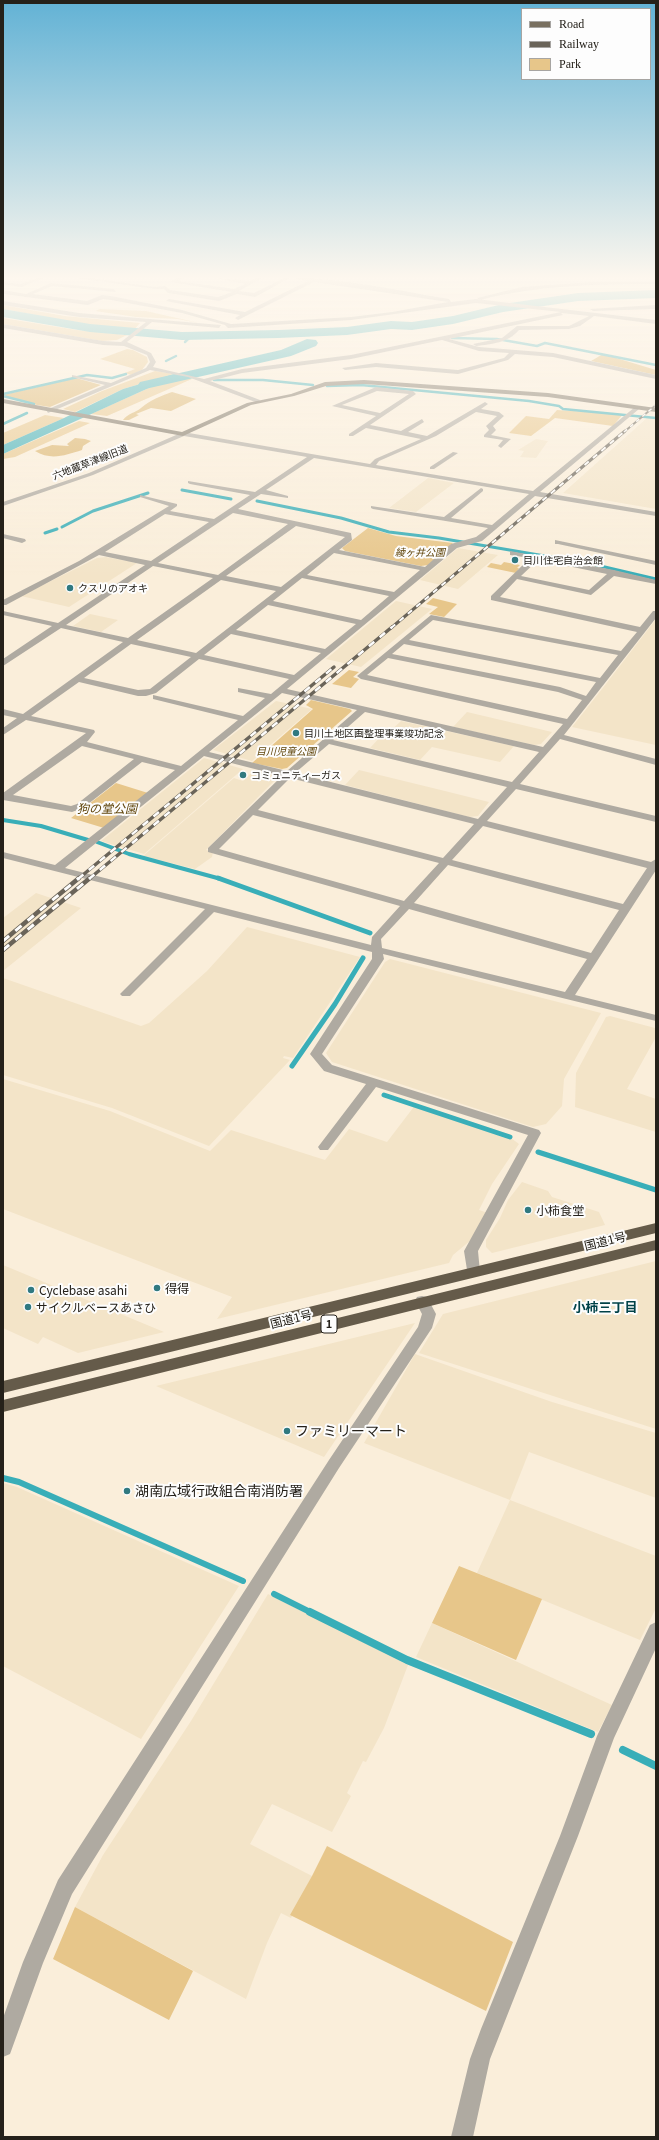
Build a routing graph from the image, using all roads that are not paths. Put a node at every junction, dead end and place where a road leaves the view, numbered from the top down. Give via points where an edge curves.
1 (80, 378) edge
2 (127, 378) edge
3 (192, 378) edge
4 (209, 378) edge
5 (351, 378) edge
6 (199, 380) junction
7 (351, 381) junction
8 (109, 384) junction
9 (258, 401) junction
10 (3, 402) edge
11 (485, 404) dead end
12 (637, 408) junction
13 (475, 410) junction
14 (656, 410) edge
15 (48, 411) junction
16 (381, 415) junction
17 (422, 421) dead end
18 (365, 426) junction
19 (402, 433) junction
20 (183, 434) junction
21 (351, 435) dead end
22 (428, 438) junction
23 (501, 446) dead end
24 (455, 453) dead end
25 (312, 456) junction
26 (378, 460) junction
27 (392, 461) dead end
28 (372, 465) junction
29 (424, 466) dead end
30 (432, 468) junction
31 (454, 474) junction
32 (478, 477) dead end
33 (190, 482) dead end
34 (481, 490) dead end
35 (536, 492) junction
36 (257, 493) junction
37 (142, 496) dead end
38 (286, 497) dead end
39 (3, 504) edge
40 (373, 507) dead end
41 (231, 510) junction
42 (165, 512) junction
43 (656, 514) edge
44 (445, 519) junction
45 (214, 521) junction
46 (295, 523) junction
47 (493, 527) junction
48 (3, 536) edge
49 (22, 541) dead end
50 (558, 542) dead end
51 (334, 551) junction
52 (99, 553) junction
53 (513, 553) dead end
54 (536, 557) junction
55 (656, 563) edge
56 (151, 564) junction
57 (426, 569) junction
58 (614, 572) junction
59 (301, 576) junction
60 (516, 577) junction
61 (219, 578) junction
62 (656, 582) edge
63 (283, 590) junction
64 (396, 595) junction
65 (3, 602) edge
66 (267, 602) junction
67 (3, 613) edge
68 (656, 613) edge
69 (363, 623) junction
70 (58, 625) junction
71 (641, 630) junction
72 (230, 631) junction
73 (131, 641) junction
74 (403, 641) junction
75 (327, 652) junction
76 (623, 654) junction
77 (386, 655) junction
78 (197, 656) junction
79 (3, 663) edge
80 (296, 678) junction
81 (79, 679) junction
82 (602, 681) junction
83 (241, 690) dead end
84 (280, 690) junction
85 (156, 697) dead end
86 (272, 697) junction
87 (587, 699) junction
88 (363, 709) junction
89 (3, 712) edge
90 (26, 717) junction
91 (245, 719) junction
92 (568, 722) junction
93 (3, 732) edge
94 (558, 736) junction
95 (327, 741) junction
96 (80, 743) junction
97 (544, 750) junction
98 (203, 753) junction
99 (141, 758) junction
100 (656, 762) edge
101 (183, 769) junction
102 (288, 775) junction
103 (513, 785) junction
104 (4, 797) edge
105 (251, 811) junction
106 (656, 819) edge
107 (481, 822) junction
108 (7, 856) edge
109 (446, 861) junction
110 (3, 864) edge
111 (655, 864) edge
112 (58, 868) junction
113 (408, 905) junction
114 (212, 908) junction
115 (625, 908) junction
116 (377, 949) junction
117 (592, 957) junction
118 (126, 994) dead end
119 (568, 996) junction
120 (656, 1017) edge
121 (374, 1082) junction
122 (324, 1147) dead end
123 (656, 1228) edge
124 (656, 1245) edge
125 (473, 1272) junction
126 (422, 1301) junction
127 (3, 1386) edge
128 (3, 1406) edge
129 (656, 1630) edge
130 (3, 2047) edge
131 (462, 2137) edge

1 - 8 street
2 - 8 street
3 - 6 street
4 - 6 street
5 - 7 street
6 - 9 street
7 - 9 main road via 325,384 292,395
7 - 12 main road via 548,395
8 - 15 street
9 - 20 main road
10 - 15 main road
11 - 13 street
12 - 14 main road
12 - 35 street
13 - 22 street
13 - 23 street via 497,413 501,416 489,426 493,430 486,436 508,439
15 - 20 main road
16 - 16 street via 337,408 335,406 376,389 413,393
16 - 18 street
17 - 19 street
18 - 19 street
18 - 21 street
19 - 22 street
20 - 25 street
20 - 39 street, 六地蔵草津線旧道 via 104,468
22 - 26 street
24 - 30 street
25 - 28 street
25 - 36 street
26 - 27 street
26 - 28 street
28 - 31 street
29 - 30 street
30 - 31 street
31 - 32 street
31 - 35 street
33 - 36 street
34 - 44 street
35 - 43 street
35 - 47 street
36 - 38 street
36 - 41 street
37 - 42 street via 175,505
40 - 44 street
41 - 45 street
41 - 46 street
42 - 45 street
42 - 52 street
44 - 47 street
45 - 56 street
46 - 51 street via 348,535 349,538
46 - 61 street
47 - 57 street via 479,539 454,546
48 - 49 street
50 - 55 street
51 - 57 street
51 - 59 street
52 - 56 street
52 - 65 street
53 - 54 street
54 - 58 street
54 - 60 street
56 - 61 street
56 - 70 street
57 - 64 street
58 - 60 street via 591,593
58 - 62 street
59 - 63 street
59 - 64 street
60 - 71 street via 494,598
61 - 63 street
61 - 73 street
63 - 66 street
64 - 69 street
66 - 69 street
66 - 72 street
67 - 70 street
68 - 71 street
69 - 75 street
70 - 73 street
70 - 79 street
71 - 76 street
72 - 75 street
72 - 78 street
73 - 78 street
73 - 81 street
74 - 76 street via 431,617
74 - 77 street
74 - 82 street
75 - 80 street
76 - 82 street
77 - 87 street via 560,690
77 - 92 street via 360,676
78 - 80 street
78 - 81 street via 146,694
80 - 84 street
81 - 90 street
82 - 87 street
83 - 86 street
84 - 86 street
84 - 88 street
85 - 91 street
86 - 91 street
87 - 92 street
88 - 95 street
88 - 97 street
89 - 90 street
90 - 93 street
90 - 96 street via 91,732
91 - 98 street
92 - 94 street
94 - 97 street
94 - 100 street
95 - 102 street
95 - 103 street
96 - 99 street
96 - 104 street
97 - 103 street
98 - 101 street
98 - 102 street
99 - 101 street
99 - 104 street via 80,806 72,809
101 - 112 street
102 - 105 street
102 - 107 street
103 - 106 street
103 - 107 street
105 - 109 street
105 - 113 street via 212,850
107 - 109 street
107 - 111 street
108 - 110 street
108 - 112 street
109 - 113 street
109 - 115 street
111 - 115 street
112 - 114 street
113 - 116 street via 376,939
113 - 117 street
114 - 116 street
114 - 118 street
115 - 117 street
116 - 119 street
116 - 121 street via 378,959 316,1054 328,1068
117 - 119 street
119 - 120 street
121 - 122 street
121 - 125 street via 536,1133 471,1251
123 - 125 highway, 国道1号 / 1
124 - 126 highway, 国道1号 / 1
125 - 127 highway, 国道1号 / 1
126 - 128 highway, 国道1号 / 1
126 - 130 street via 429,1314 425,1328 330,1470 65,1887 33,1962
129 - 131 street via 606,1736 569,1836 491,2029 480,2059

